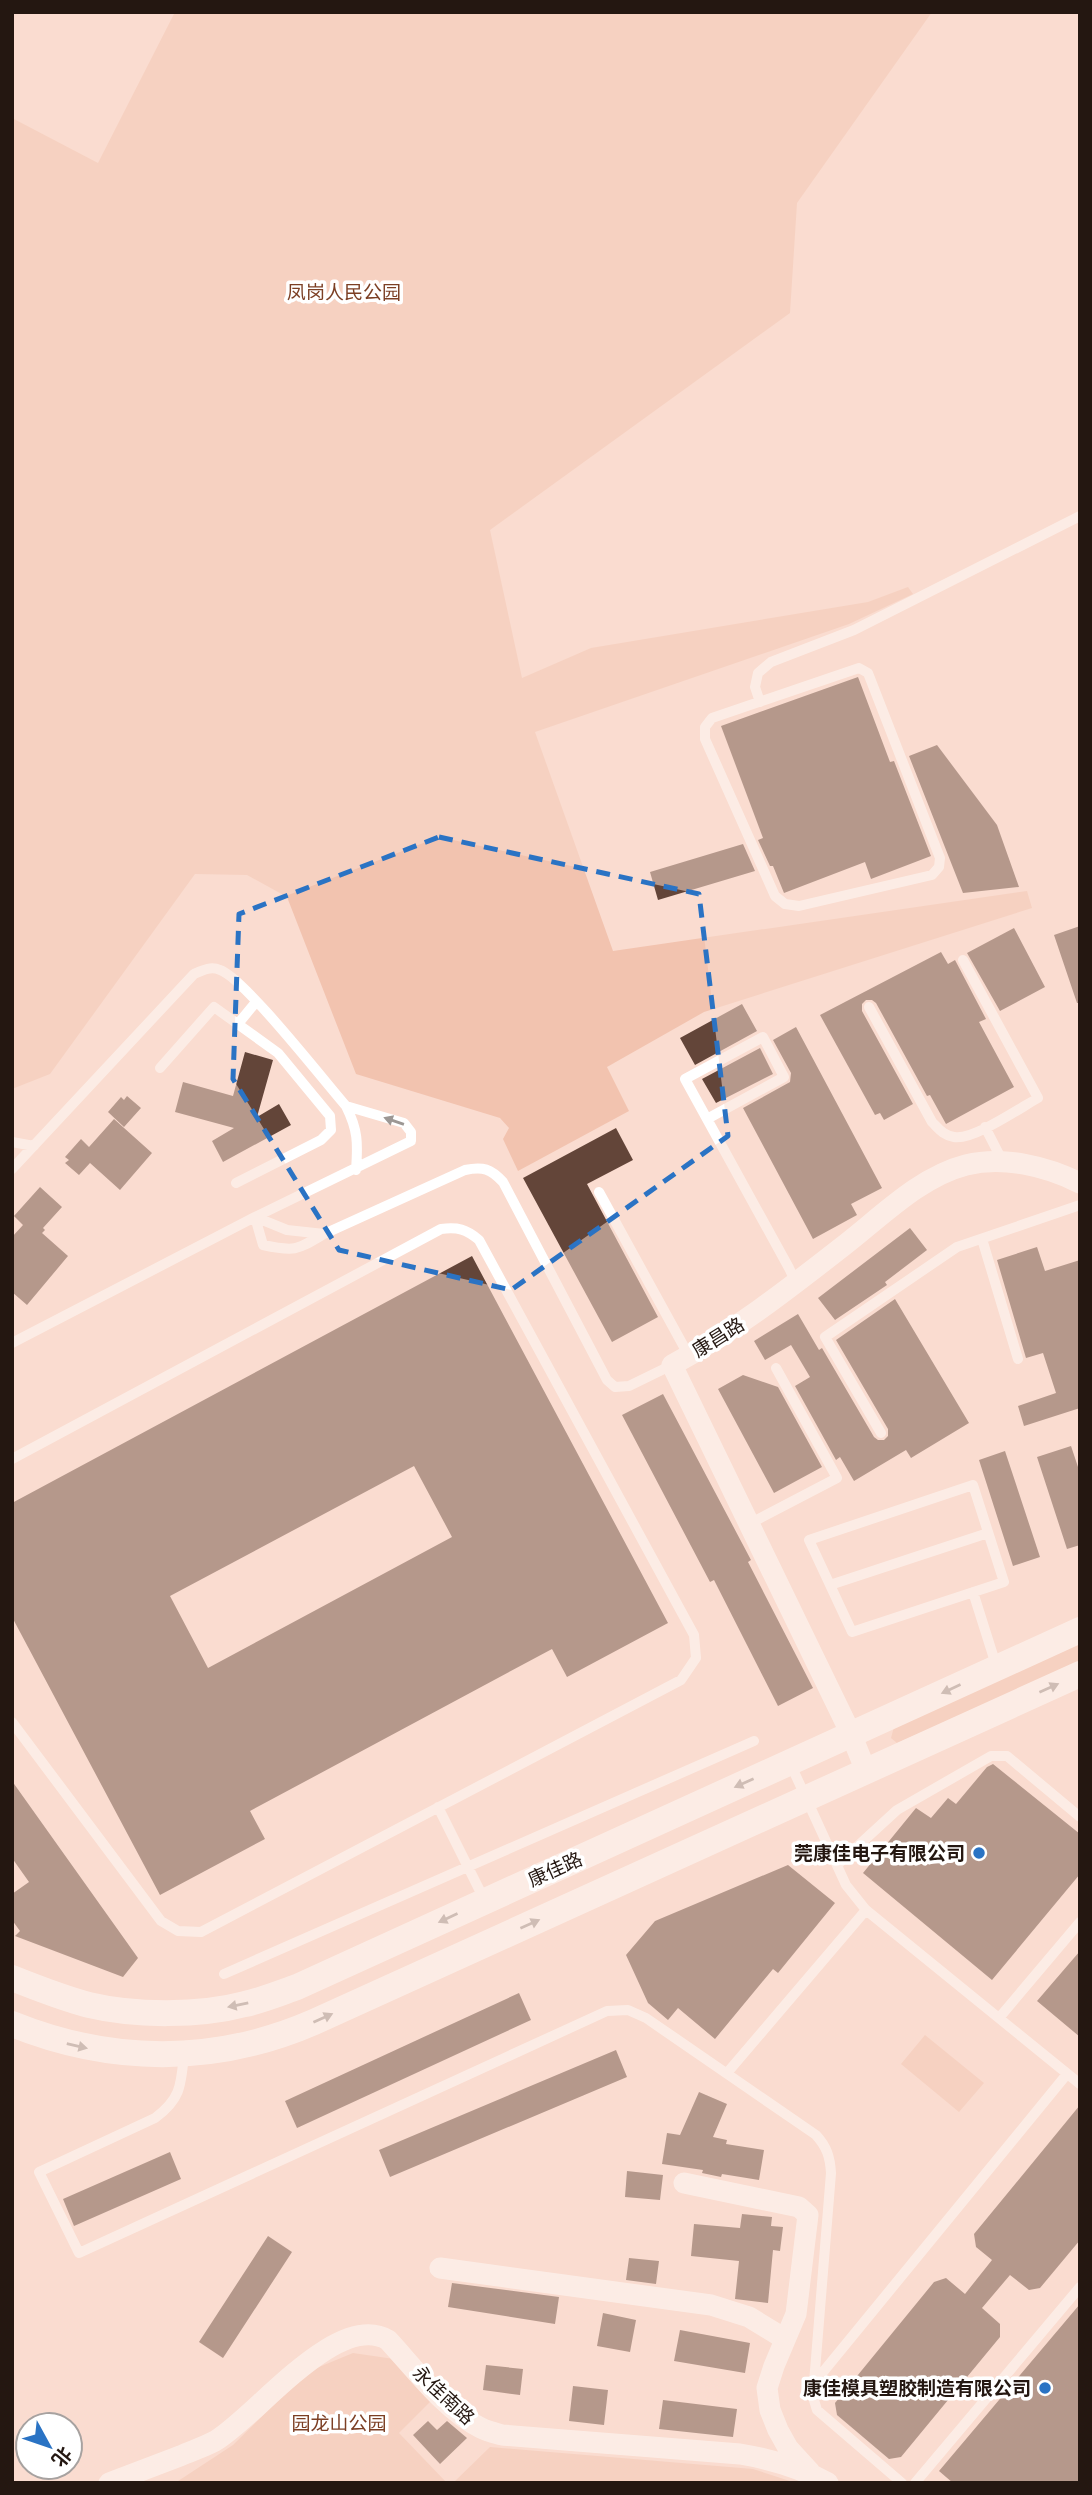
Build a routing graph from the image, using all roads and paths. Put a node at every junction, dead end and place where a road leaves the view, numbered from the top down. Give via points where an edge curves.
1 (1080, 516) edge
2 (760, 702) junction
3 (963, 960) dead end
4 (256, 1002) junction
5 (869, 1007) dead end
6 (237, 1024) junction
7 (160, 1068) dead end
8 (346, 1106) junction
9 (707, 1119) junction
10 (985, 1127) junction
11 (12, 1142) edge
12 (33, 1146) junction
13 (1003, 1162) junction
14 (12, 1169) edge
15 (356, 1170) junction
16 (236, 1183) dead end
17 (1080, 1183) edge
18 (599, 1192) dead end
19 (1080, 1205) edge
20 (255, 1217) junction
21 (324, 1234) junction
22 (982, 1238) junction
23 (796, 1283) junction
24 (12, 1343) edge
25 (1018, 1359) dead end
26 (680, 1360) junction
27 (776, 1368) dead end
28 (881, 1433) dead end
29 (12, 1459) edge
30 (749, 1524) junction
31 (988, 1533) junction
32 (830, 1585) junction
33 (973, 1592) junction
34 (1080, 1630) edge
35 (997, 1668) junction
36 (1080, 1674) edge
37 (12, 1722) edge
38 (851, 1734) junction
39 (754, 1741) dead end
40 (790, 1762) junction
41 (866, 1771) junction
42 (806, 1798) junction
43 (438, 1807) junction
44 (1080, 1817) edge
45 (837, 1865) junction
46 (469, 1867) junction
47 (485, 1901) junction
48 (866, 1910) junction
49 (1080, 1922) edge
50 (224, 1974) dead end
51 (12, 1978) edge
52 (999, 2018) junction
53 (12, 2024) edge
54 (184, 2053) junction
55 (727, 2073) junction
56 (1067, 2074) junction
57 (1080, 2084) edge
58 (684, 2183) dead end
59 (440, 2268) dead end
60 (1080, 2287) edge
61 (785, 2339) junction
62 (814, 2383) junction
63 (819, 2478) edge
64 (109, 2483) edge
65 (902, 2483) edge
66 (915, 2483) edge

1 - 2 lane via 854,630 771,662 758,673 755,687
2 - 2 lane via 712,718 705,727 705,739 775,896 785,904 799,906 932,875 940,858 868,673 859,668
3 - 10 lane via 1038,1098
4 - 6 lane
4 - 8 lane
4 - 12 lane via 218,968 194,974
5 - 10 lane via 932,1122 957,1138
6 - 7 lane via 214,1007
6 - 16 lane via 278,1054 331,1116 331,1130 321,1140
8 - 15 lane via 356,1125
15 -> 8 lane via 411,1141 411,1132 404,1123
9 - 9 lane via 784,1077 763,1037 685,1079
9 - 23 lane
10 - 13 lane
11 - 12 lane
12 - 14 lane
13 - 17 street, 康昌路 via 1043,1168
13 - 23 street, 康昌路 via 963,1166 927,1182
15 - 20 lane
18 - 26 lane
19 - 22 lane
20 - 21 lane via 287,1230
20 - 21 lane via 263,1245 298,1250
20 - 24 lane
21 - 26 lane via 465,1170 492,1170 503,1182 607,1380 615,1387 629,1386
22 - 25 lane
22 - 28 lane via 957,1247 825,1337
23 - 26 street, 康昌路 via 736,1328
26 - 30 street, 康昌路
27 - 30 lane via 837,1478
29 - 43 lane via 441,1229 455,1227 474,1235 694,1635 696,1658 681,1680
30 - 38 street, 康昌路
31 - 32 lane
31 - 32 lane via 972,1485 809,1540
31 - 33 lane via 1004,1582
32 - 33 lane via 852,1632
33 - 35 lane
34 - 35 street, 康佳路
35 -> 38 street, 康佳路
41 -> 36 street, 康佳路
37 - 43 lane via 161,1921 178,1931 201,1932
38 - 40 street, 康佳路
38 - 41 street, 康昌路
39 - 46 lane
40 - 42 lane
40 -> 47 street, 康佳路
41 - 42 street, 康佳路
42 - 45 lane
54 -> 42 street, 康佳路 via 248,2045 291,2031
43 - 46 lane
44 - 45 lane via 1007,1756 991,1756 897,1810
45 - 48 lane
46 - 47 lane
46 - 50 lane
47 -> 51 street, 康佳路 via 297,1987 220,2009 116,2010 68,1999
48 - 52 lane
48 - 55 lane
49 - 52 lane
52 - 56 lane
53 -> 54 street, 康佳路 via 86,2048
54 - 55 lane via 177,2098 167,2109 39,2172 79,2253 607,2011 628,2010 646,2018
55 - 62 lane via 816,2135 830,2158
56 - 57 lane
56 - 62 lane
58 - 61 street via 799,2207 808,2215 796,2314
59 - 61 street via 710,2305 750,2317
60 - 66 lane
61 - 63 street via 767,2399 783,2440
62 - 65 lane via 817,2410
63 - 64 street, 永佳南路 via 740,2454 502,2435 482,2429 463,2417 387,2340 365,2333 351,2336 302,2366 211,2444

